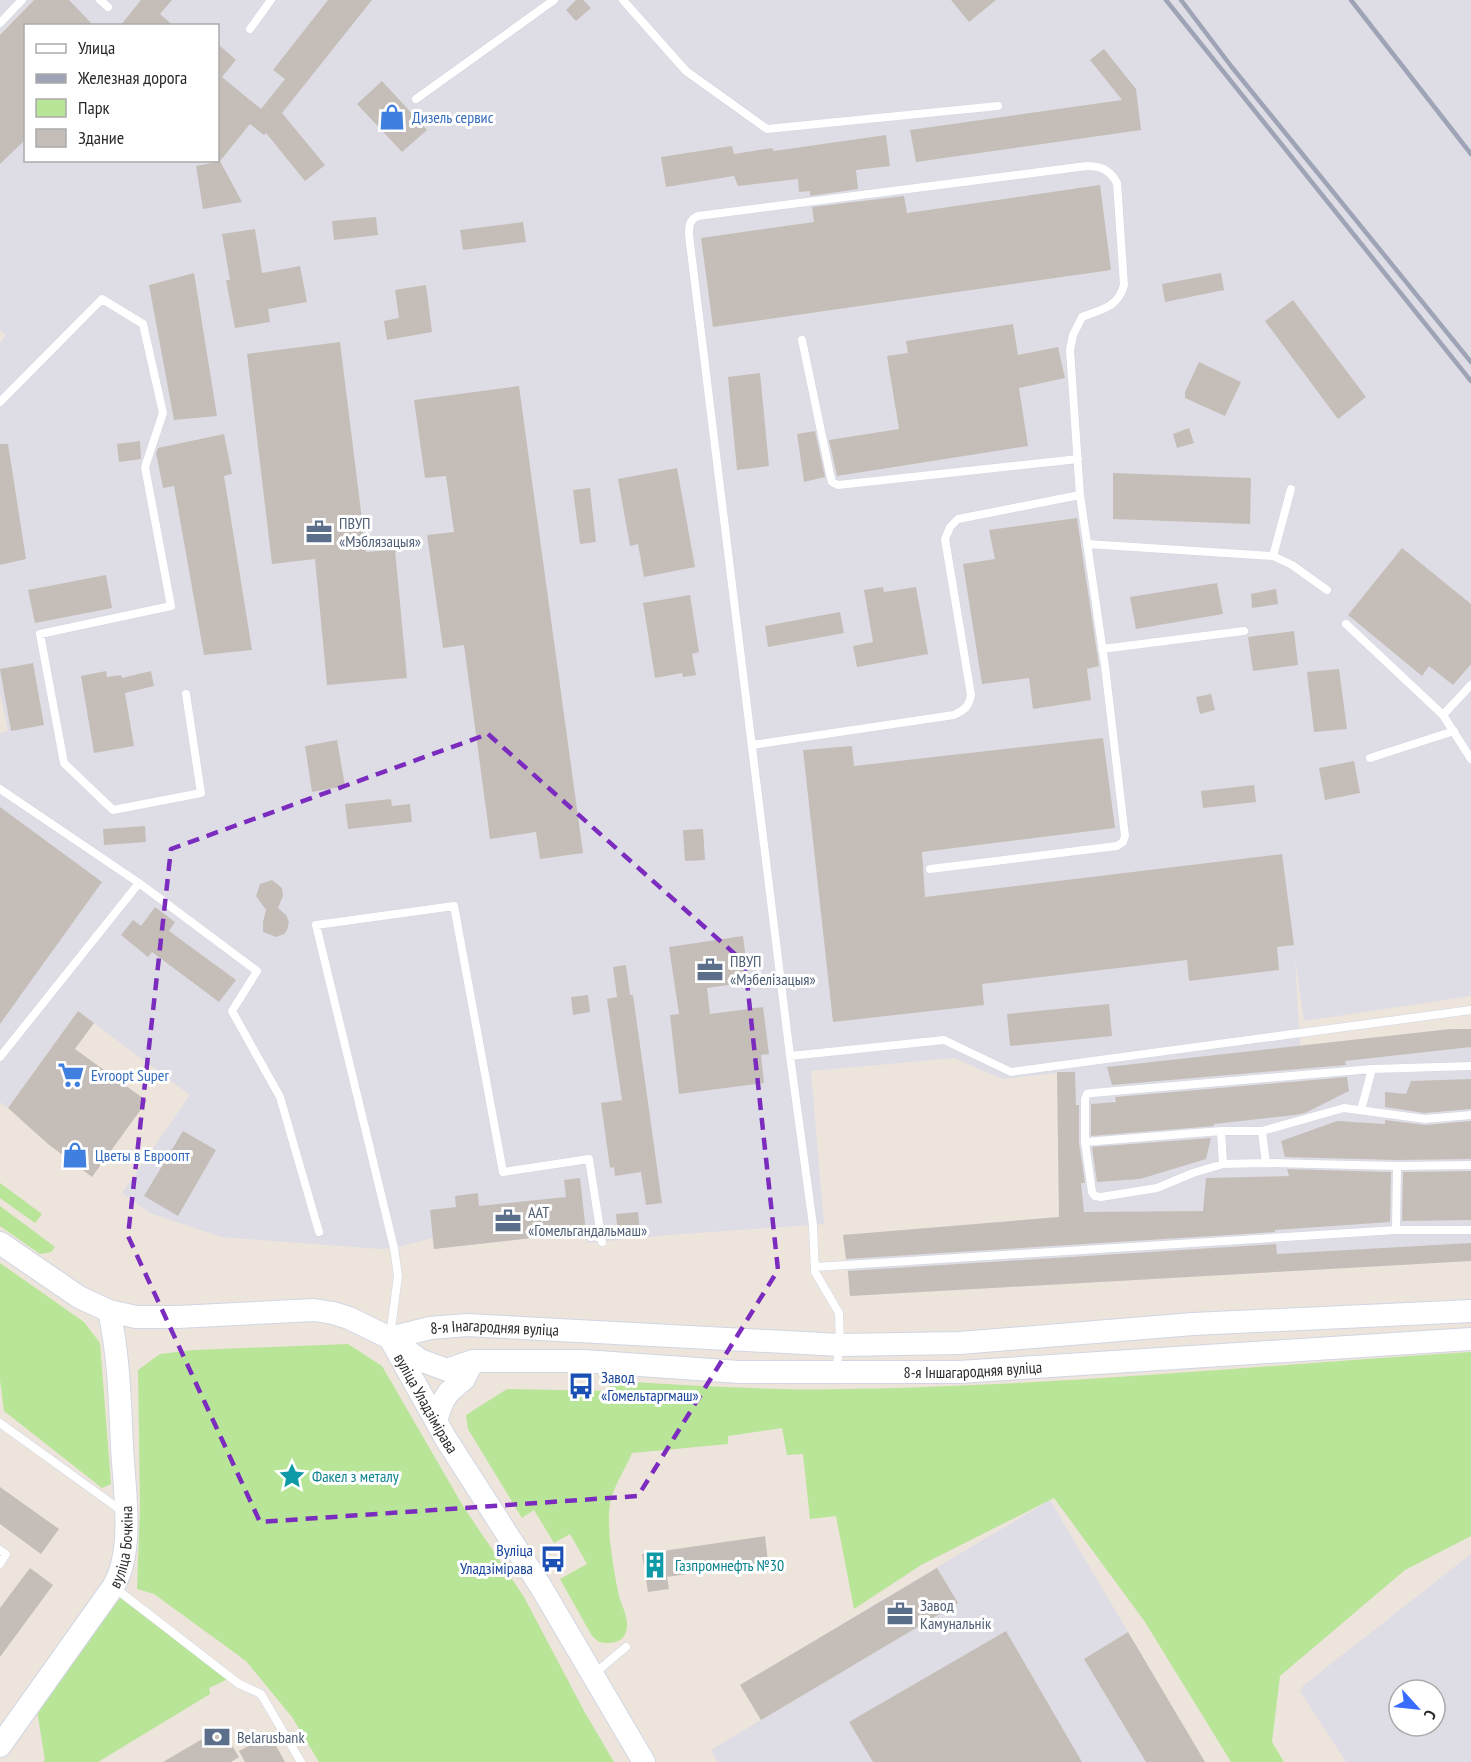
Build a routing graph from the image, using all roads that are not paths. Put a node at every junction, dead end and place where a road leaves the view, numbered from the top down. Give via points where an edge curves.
1 (22, 0) edge
2 (100, 0) edge
3 (271, 0) edge
4 (554, 0) edge
5 (623, 0) edge
6 (108, 7) dead end
7 (0, 22) edge
8 (250, 29) dead end
9 (416, 99) dead end
10 (998, 106) dead end
11 (802, 340) dead end
12 (0, 402) edge
13 (1078, 459) junction
14 (1291, 489) dead end
15 (1080, 495) junction
16 (1087, 544) junction
17 (1273, 556) junction
18 (1326, 590) dead end
19 (1346, 624) dead end
20 (1245, 631) dead end
21 (1102, 649) junction
22 (1471, 685) edge
23 (186, 694) dead end
24 (1443, 716) junction
25 (1454, 731) junction
26 (752, 745) junction
27 (1370, 758) dead end
28 (1471, 759) edge
29 (0, 789) edge
30 (930, 869) dead end
31 (139, 883) junction
32 (1471, 1010) edge
33 (790, 1056) junction
34 (0, 1057) edge
35 (1471, 1066) edge
36 (1372, 1069) junction
37 (1361, 1110) junction
38 (1471, 1115) edge
39 (1221, 1131) junction
40 (1262, 1131) junction
41 (1085, 1142) junction
42 (1266, 1163) junction
43 (1224, 1164) junction
44 (1471, 1165) edge
45 (1397, 1166) junction
46 (1396, 1230) junction
47 (1471, 1230) edge
48 (319, 1233) dead end
49 (602, 1242) dead end
50 (0, 1243) edge
51 (815, 1267) junction
52 (109, 1311) junction
53 (1471, 1311) edge
54 (390, 1338) junction
55 (696, 1338) joint
56 (1471, 1339) edge
57 (840, 1345) junction
58 (473, 1361) junction
59 (836, 1371) junction
60 (436, 1420) junction
61 (0, 1423) edge
62 (125, 1514) junction
63 (0, 1550) edge
64 (0, 1564) edge
65 (113, 1587) junction
66 (626, 1647) dead end
67 (590, 1672) junction
68 (0, 1746) edge
69 (301, 1762) edge
70 (644, 1762) edge

1 - 7 lane
2 - 6 lane
3 - 8 lane
4 - 9 lane
5 - 10 lane via 686,70 767,129
11 - 13 lane via 830,474 832,482 838,485
12 - 23 lane via 102,299 143,324 163,413 145,466 171,606 40,634 64,764 113,810 201,793
13 - 15 lane
13 - 26 lane via 1070,350 1073,335 1082,317 1111,306 1121,297 1124,285 1117,183 1112,174 1099,166 1086,166 692,218 689,235
14 - 17 lane
15 - 16 lane
15 - 26 lane via 958,519 950,527 945,539 971,695 964,711 954,716
16 - 17 lane
16 - 21 lane
17 - 18 lane via 1292,564
19 - 24 lane
20 - 21 lane
21 - 30 lane via 1123,842 1102,849
22 - 24 lane
24 - 25 lane
25 - 27 lane
25 - 28 lane
26 - 33 lane
29 - 31 lane
31 - 34 lane
31 - 48 lane via 257,971 232,1011 280,1097
32 - 33 lane via 1011,1072 944,1040
33 - 51 lane
35 - 36 lane
36 - 37 lane
36 - 41 lane via 1092,1092 1085,1099
37 - 38 lane via 1425,1119
37 - 40 lane via 1344,1108
39 - 40 lane
39 - 41 lane
39 - 43 lane
40 - 42 lane
41 - 43 lane via 1092,1192 1101,1197 1157,1188
42 - 43 lane
42 - 45 lane
44 - 45 lane
45 - 46 lane
46 - 47 lane
46 - 51 lane
49 - 54 lane via 589,1159 503,1172 454,906 316,925 394,1248 398,1276
50 - 52 main road, вуліца Уладзімірава via 79,1297
51 - 57 lane via 839,1313
52 - 54 main road, вуліца Уладзімірава via 136,1317 178,1317 314,1310 333,1312
52 - 62 main road, вуліца Бочкіна via 116,1342
53 - 57 main road, 8-я Іншагародняя вуліца via 1193,1324 960,1342
54 - 55 main road, 8-я Інагародняя вуліца via 467,1325
54 - 58 main road, 8-я Інагародняя вуліца via 420,1360 447,1370
54 - 60 main road, вуліца Уладзімірава
55 - 57 main road, 8-я Іншагародняя вуліца
56 - 59 main road, 8-я Іншагародняя вуліца via 959,1372
57 - 59 lane
58 - 59 main road, 8-я Іншагародняя вуліца via 585,1362 739,1372
58 - 60 main road via 464,1379 443,1401
60 - 67 main road, вуліца Уладзімірава
61 - 62 lane
62 - 65 main road, вуліца Бочкіна via 122,1568
63 - 64 lane via 6,1554
65 - 68 main road, вуліца Бочкіна
65 - 69 lane via 239,1684 261,1694
66 - 67 lane
67 - 70 main road, вуліца Уладзімірава

